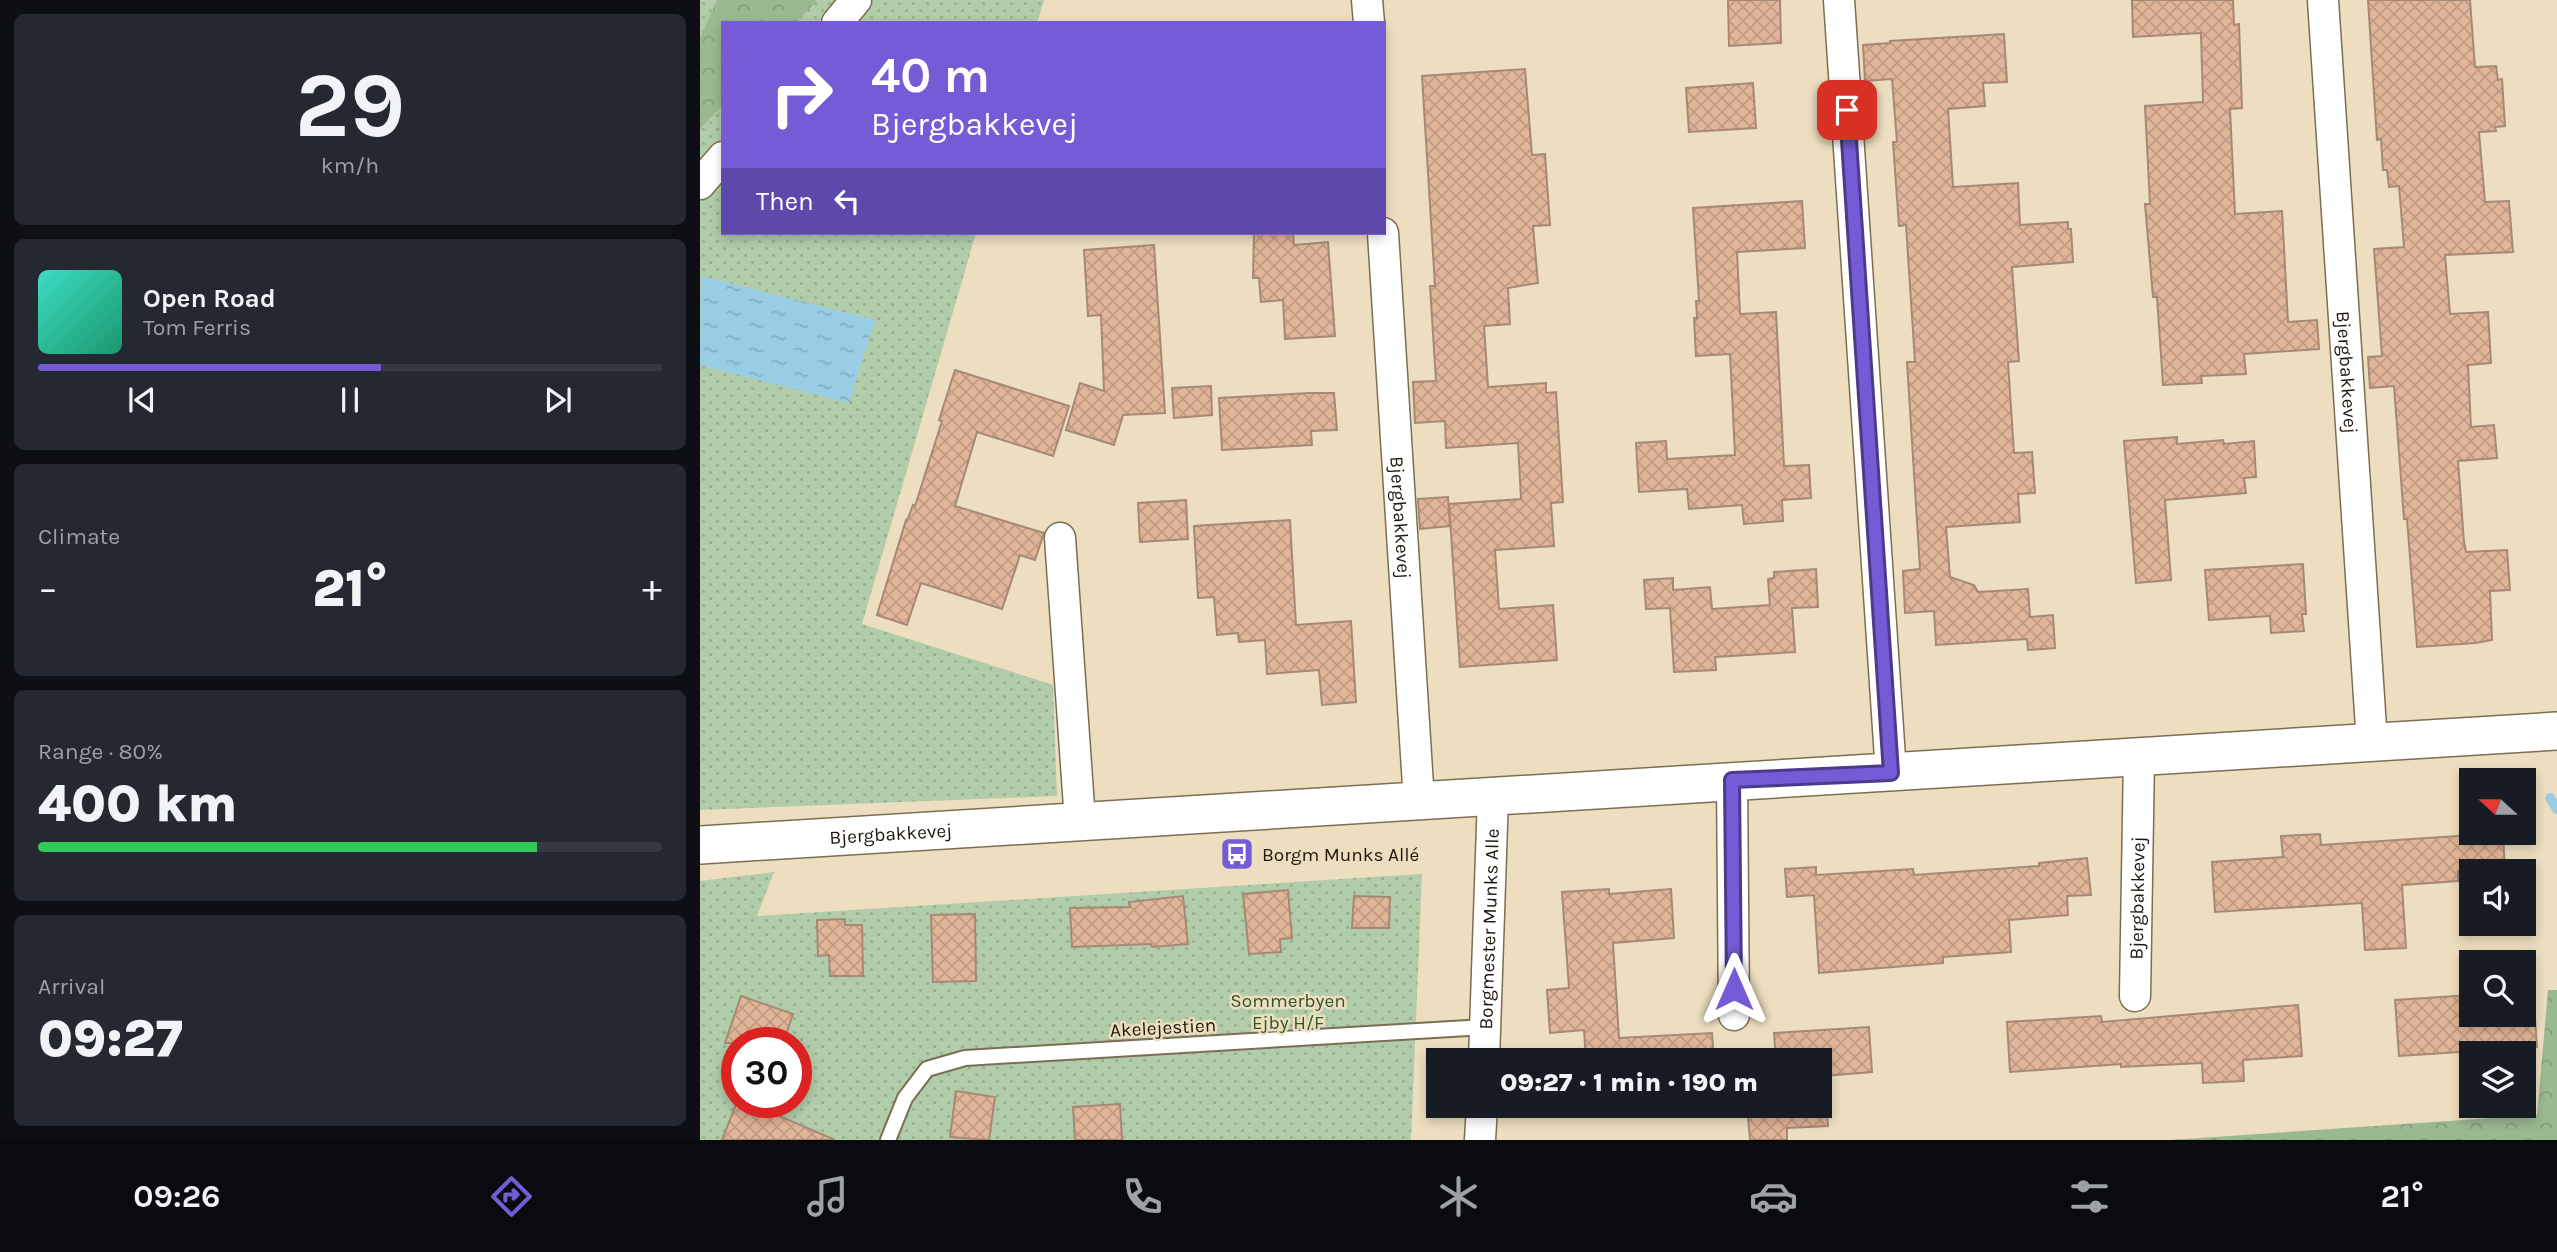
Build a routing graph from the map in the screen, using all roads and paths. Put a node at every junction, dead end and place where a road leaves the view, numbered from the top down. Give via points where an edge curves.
1 (856, 0) edge
2 (1367, 0) edge
3 (1839, 0) edge
4 (2323, 0) edge
5 (839, 21) edge
6 (1369, 21) edge
7 (721, 159) edge
8 (700, 184) edge
9 (1383, 235) edge
10 (1060, 538) dead end
11 (2557, 731) edge
12 (2372, 743) junction
13 (2139, 757) junction
14 (1891, 773) junction
15 (1732, 780) junction
16 (1493, 796) junction
17 (1419, 802) junction
18 (1080, 821) junction
19 (700, 845) edge
20 (2135, 996) dead end
21 (1734, 1015) dead end
22 (1485, 1027) junction
23 (1484, 1048) edge
24 (1481, 1118) edge
25 (888, 1140) edge
26 (1480, 1140) edge

1 - 5 street
2 - 6 street
3 - 14 street
4 - 12 street, Bjergbakkevej
7 - 8 street
9 - 17 street, Bjergbakkevej
10 - 18 street
11 - 12 street, Bjergbakkevej
12 - 13 street, Bjergbakkevej
13 - 14 street, Bjergbakkevej
13 - 20 street, Bjergbakkevej
14 - 15 street, Bjergbakkevej
15 - 16 street, Bjergbakkevej
15 - 21 street
16 - 17 street, Bjergbakkevej
16 - 22 street, Borgmester Munks Alle
17 - 18 street, Bjergbakkevej
18 - 19 street, Bjergbakkevej
22 - 23 street, Borgmester Munks Alle
22 - 25 lane, Akelejestien via 965,1058 927,1069 905,1098
24 - 26 street

